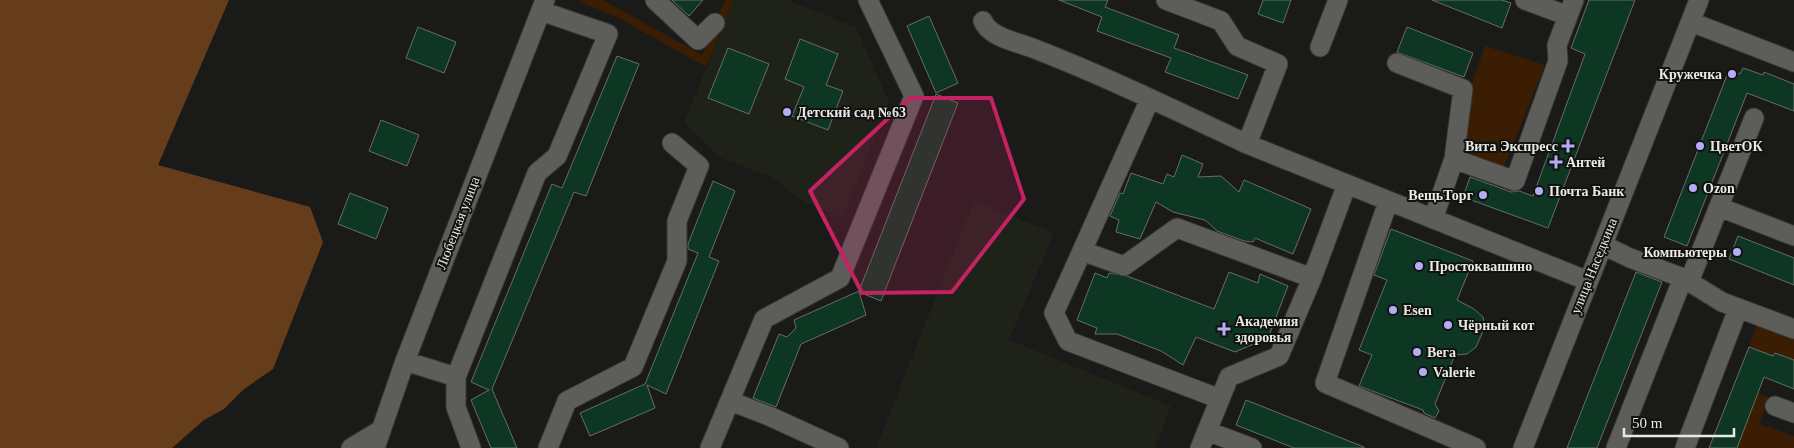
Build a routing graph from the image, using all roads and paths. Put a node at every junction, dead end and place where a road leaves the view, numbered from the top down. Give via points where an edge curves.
1 (655, 0) edge
2 (868, 0) edge
3 (1166, 0) edge
4 (1338, 0) edge
5 (1525, 0) edge
6 (1699, 0) edge
7 (543, 6) edge
8 (1571, 8) edge
9 (983, 21) dead end
10 (1691, 22) junction
11 (715, 23) dead end
12 (1320, 47) dead end
13 (1794, 62) edge
14 (1397, 63) dead end
15 (1150, 99) junction
16 (1754, 118) dead end
17 (672, 143) dead end
18 (1247, 144) junction
19 (1454, 159) junction
20 (1347, 184) junction
21 (1388, 202) junction
22 (1719, 206) junction
23 (1433, 219) junction
24 (1794, 236) edge
25 (1602, 245) junction
26 (1082, 251) junction
27 (1312, 278) junction
28 (1686, 280) junction
29 (1588, 282) junction
30 (1738, 309) junction
31 (1794, 330) edge
32 (405, 361) junction
33 (456, 377) junction
34 (1220, 399) junction
35 (730, 401) junction
36 (1775, 406) dead end
37 (1794, 413) edge
38 (377, 439) edge
39 (1204, 439) edge
40 (351, 448) edge
41 (471, 448) edge
42 (548, 448) edge
43 (710, 448) edge
44 (839, 448) edge
45 (1252, 448) edge
46 (1476, 448) edge
47 (1523, 448) edge
48 (1616, 448) edge
49 (1685, 448) edge

1 - 11 street via 698,40
2 - 35 street via 914,96 840,278 764,319
3 - 18 street via 1221,21 1237,46 1278,64
4 - 12 street
5 - 8 street
6 - 10 street, улица Наседкина
7 - 32 street, Любецкая улица
7 - 33 street via 608,34 556,156 537,174
8 - 19 street via 1557,45 1558,60 1515,181
9 - 15 street via 990,32
10 - 13 street
10 - 25 street, улица Наседкина
14 - 19 street via 1463,90
15 - 18 street
15 - 26 street
16 - 22 street
17 - 42 street via 699,166 677,221 677,262 634,367 567,402
18 - 20 street
19 - 23 street
20 - 21 street
20 - 27 street
21 - 23 street
21 - 46 street via 1325,383
22 - 24 street
22 - 28 street
23 - 29 street
25 - 28 street
25 - 29 street, улица Наседкина
26 - 27 street via 1124,266 1177,228
26 - 34 street via 1054,313 1068,341
27 - 34 street via 1279,356 1229,377
28 - 30 street
28 - 48 street
29 - 47 street, улица Наседкина
30 - 31 street
30 - 49 street
32 - 33 street
32 - 38 street, Любецкая улица
33 - 41 street via 456,407
34 - 39 street
35 - 43 street
35 - 44 street
36 - 37 street
38 - 40 street
39 - 45 street

